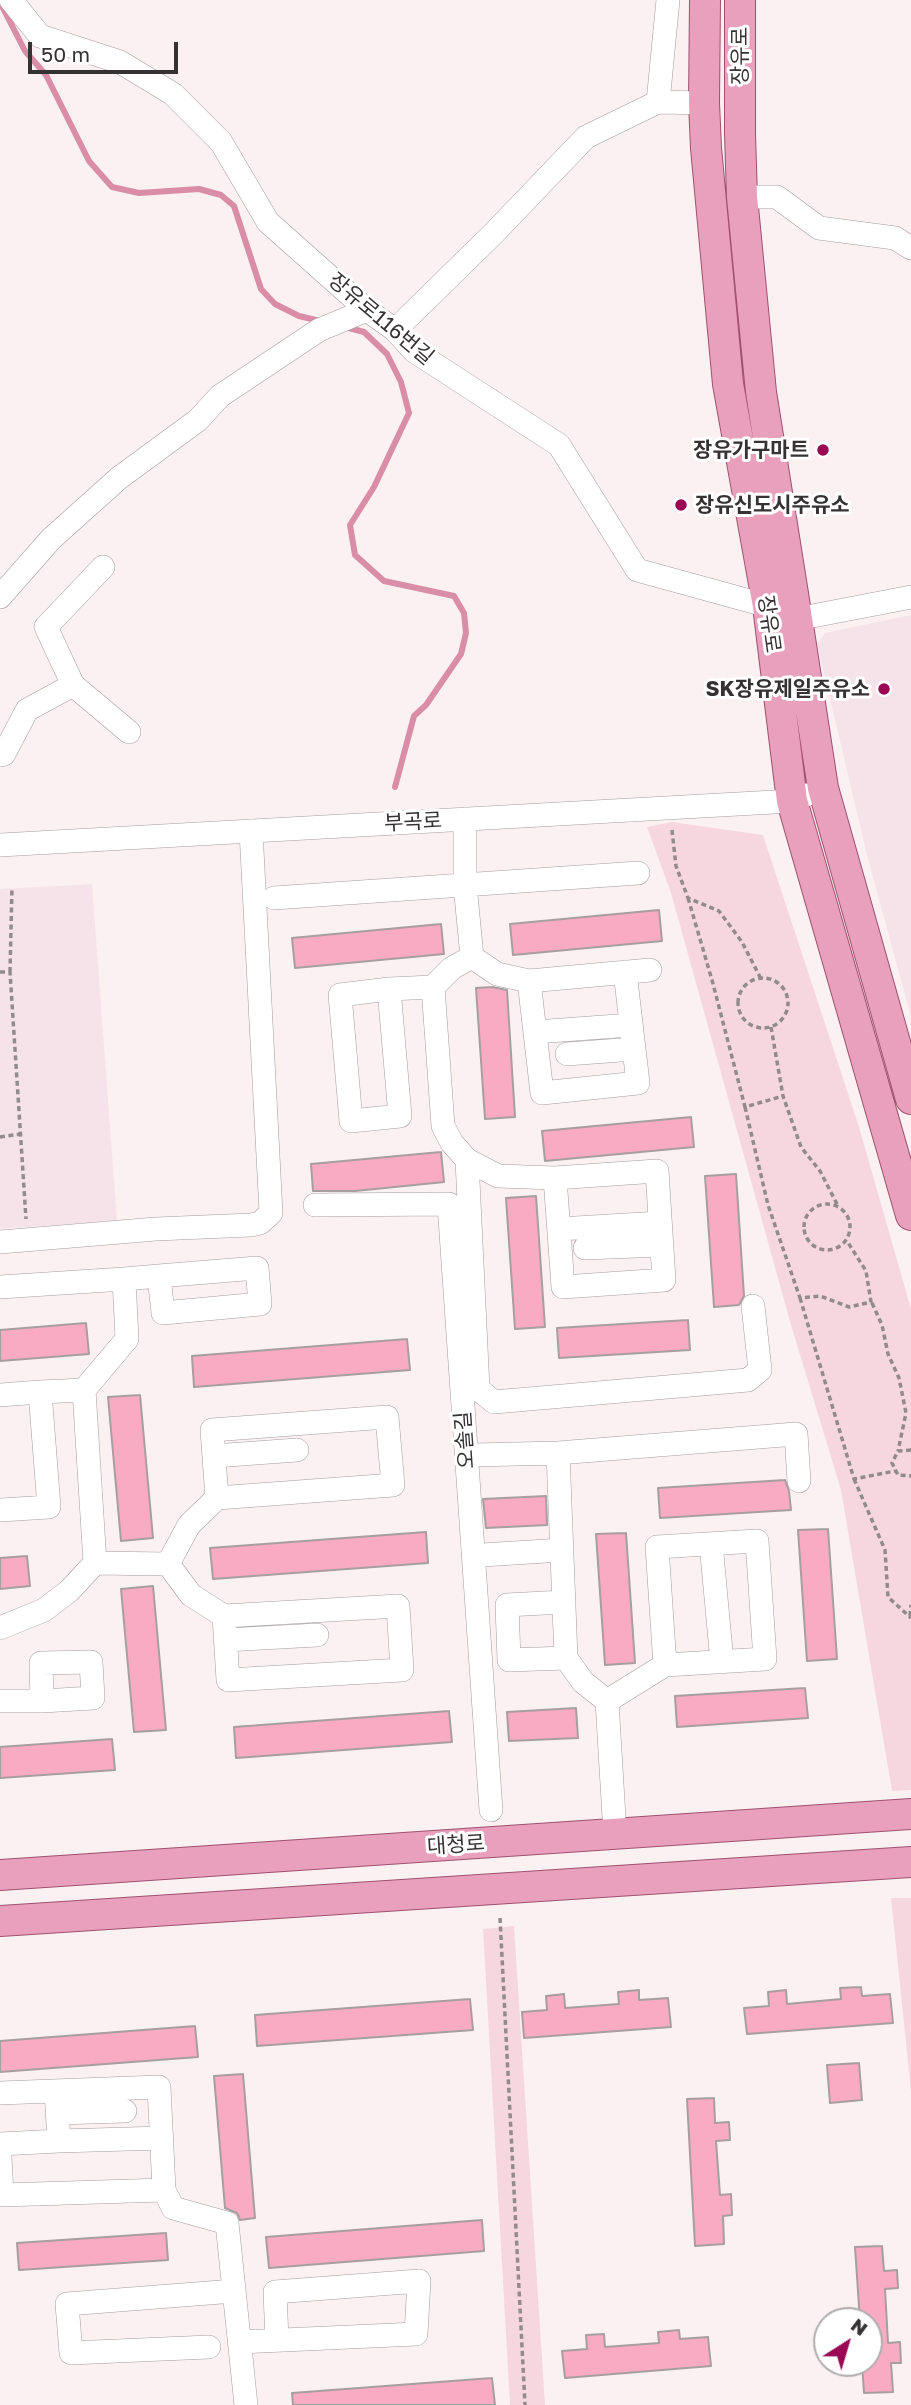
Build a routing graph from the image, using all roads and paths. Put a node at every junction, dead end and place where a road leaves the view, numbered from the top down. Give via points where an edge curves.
1 (11, 0) edge
2 (668, 0) edge
3 (705, 0) edge
4 (740, 0) edge
5 (658, 102) junction
6 (704, 103) junction
7 (742, 197) junction
8 (911, 248) edge
9 (367, 310) junction
10 (395, 330) junction
11 (103, 567) dead end
12 (0, 597) edge
13 (911, 597) edge
14 (768, 606) junction
15 (797, 619) junction
16 (73, 685) junction
17 (129, 732) dead end
18 (0, 755) edge
19 (823, 788) junction
20 (792, 801) junction
21 (465, 819) junction
22 (672, 830) dead end
23 (251, 831) junction
24 (0, 845) edge
25 (638, 873) dead end
26 (466, 885) junction
27 (12, 887) dead end
28 (274, 898) dead end
29 (688, 898) junction
30 (472, 957) junction
31 (650, 970) dead end
32 (0, 972) edge
33 (10, 972) junction
34 (625, 972) junction
35 (760, 977) junction
36 (529, 981) junction
37 (433, 987) junction
38 (389, 989) junction
39 (631, 1025) junction
40 (771, 1027) junction
41 (535, 1032) junction
42 (634, 1049) junction
43 (567, 1054) dead end
44 (783, 1096) junction
45 (911, 1099) edge
46 (745, 1107) junction
47 (21, 1134) junction
48 (0, 1137) edge
49 (467, 1160) junction
50 (555, 1178) junction
51 (315, 1205) dead end
52 (838, 1206) junction
53 (911, 1215) edge
54 (559, 1229) junction
55 (661, 1234) junction
56 (28, 1240) junction
57 (847, 1241) junction
58 (0, 1242) edge
59 (585, 1248) dead end
60 (159, 1276) dead end
61 (124, 1279) junction
62 (0, 1287) edge
63 (800, 1298) junction
64 (871, 1302) junction
65 (753, 1306) dead end
66 (84, 1390) junction
67 (40, 1392) junction
68 (0, 1395) edge
69 (297, 1450) dead end
70 (911, 1450) edge
71 (898, 1451) junction
72 (558, 1453) junction
73 (474, 1455) dead end
74 (214, 1456) junction
75 (895, 1471) junction
76 (911, 1476) edge
77 (854, 1479) junction
78 (799, 1481) dead end
79 (217, 1498) junction
80 (0, 1510) edge
81 (711, 1544) junction
82 (562, 1550) junction
83 (481, 1555) dead end
84 (95, 1563) junction
85 (168, 1564) junction
86 (563, 1602) junction
87 (911, 1605) edge
88 (224, 1616) junction
89 (911, 1617) edge
90 (0, 1628) edge
91 (317, 1635) dead end
92 (225, 1640) junction
93 (566, 1658) junction
94 (722, 1662) junction
95 (665, 1665) junction
96 (42, 1701) dead end
97 (607, 1701) junction
98 (0, 1702) edge
99 (491, 1810) dead end
100 (911, 1814) edge
101 (615, 1834) junction
102 (911, 1863) edge
103 (0, 1875) edge
104 (500, 1918) dead end
105 (0, 1921) edge
106 (0, 2093) edge
107 (57, 2102) junction
108 (125, 2111) dead end
109 (162, 2138) junction
110 (59, 2141) junction
111 (0, 2144) edge
112 (0, 2157) edge
113 (164, 2190) junction
114 (234, 2291) junction
115 (276, 2340) junction
116 (239, 2342) junction
117 (209, 2347) dead end
118 (246, 2405) edge
119 (525, 2405) edge

1 - 9 street, 장유로116번길 via 40,36 120,62 173,94 221,142 268,222
2 - 5 street
3 - 6 main road, 장유로
4 - 7 main road, 장유로
5 - 6 street, 장유로
5 - 10 street, 장유로 via 586,137
6 - 14 main road, 장유로 via 728,384
7 - 8 street via 777,198 818,228 895,238
7 - 15 main road, 장유로 via 761,392
9 - 10 street, 장유로116번길
9 - 12 street via 318,330 220,396 198,420 119,478 51,539
10 - 14 street, 장유로116번길 via 414,351 559,445 637,570
11 - 16 street via 47,627
13 - 15 street
14 - 15 street, 장유로116번길
14 - 20 main road, 장유로
15 - 19 main road, 장유로
16 - 17 street
16 - 18 street via 26,710 5,754
19 - 20 street, 부곡로
19 - 45 main road, 장유로
20 - 21 street, 부곡로
20 - 53 main road, 장유로
21 - 23 street, 부곡로
21 - 26 street
22 - 29 path via 676,866
23 - 24 street, 부곡로
23 - 56 street via 271,1213 251,1225
25 - 26 street
26 - 28 street
26 - 30 street
27 - 33 path
29 - 35 path via 719,911
29 - 46 path
30 - 36 street via 497,974
30 - 37 street
31 - 34 street
32 - 33 path
33 - 47 path
34 - 36 street
34 - 39 street
35 - 40 path via 776,981 787,993 788,1010 779,1024
35 - 40 path via 740,992 738,1008 747,1023
36 - 41 street
37 - 38 street
37 - 49 street via 443,1126
38 - 38 street via 340,995 351,1121 400,1116
39 - 41 street
39 - 42 street
40 - 44 path
41 - 42 street via 542,1093 638,1083
42 - 43 street
44 - 46 path
44 - 52 path via 801,1147
46 - 63 path via 768,1205
47 - 48 path
47 - 56 path
49 - 50 street via 498,1176
49 - 65 street via 478,1389 494,1402 748,1380 760,1370
50 - 54 street
50 - 55 street via 657,1171
51 - 99 street, 오솔길 via 449,1204
52 - 57 path via 849,1217
52 - 57 path via 816,1207 806,1218 804,1232 819,1250 835,1250
54 - 55 street
54 - 55 street via 563,1287 664,1280
55 - 59 street
56 - 58 street
57 - 64 path via 866,1271
60 - 61 street
61 - 62 street
61 - 66 street via 127,1339
63 - 64 path via 820,1296 849,1307
63 - 77 path
64 - 71 path via 900,1378 906,1413
66 - 67 street
66 - 84 street
67 - 68 street
67 - 80 street via 49,1507
69 - 74 street
70 - 71 path
71 - 75 path via 892,1463
72 - 73 street
72 - 78 street via 796,1434
72 - 82 street
74 - 79 street
74 - 79 street via 212,1430 387,1417 393,1485
75 - 76 path via 902,1477
75 - 77 path
77 - 89 path via 885,1550 888,1597
79 - 85 street via 189,1525
81 - 94 street
81 - 94 street via 757,1541 765,1659
81 - 95 street via 657,1547
82 - 83 street
82 - 86 street
84 - 85 street
84 - 90 street via 44,1610
85 - 88 street via 191,1594
86 - 93 street
86 - 93 street via 507,1605 509,1660
87 - 89 path
88 - 92 street
88 - 92 street via 398,1606 402,1670 228,1680
91 - 92 street
93 - 97 street via 583,1682
94 - 95 street
95 - 97 street
96 - 98 street
97 - 101 street
100 - 101 main road, 대청로
101 - 103 main road, 대청로
102 - 105 main road
104 - 119 path
106 - 107 street
107 - 108 street
107 - 109 street via 159,2087
107 - 110 street
109 - 110 street
109 - 113 street
110 - 111 street
112 - 113 street via 2,2195
113 - 114 street via 173,2208 227,2223
114 - 116 street
114 - 117 street via 67,2304 71,2353
115 - 115 street via 416,2334 419,2281 275,2292
115 - 116 street
116 - 118 street

